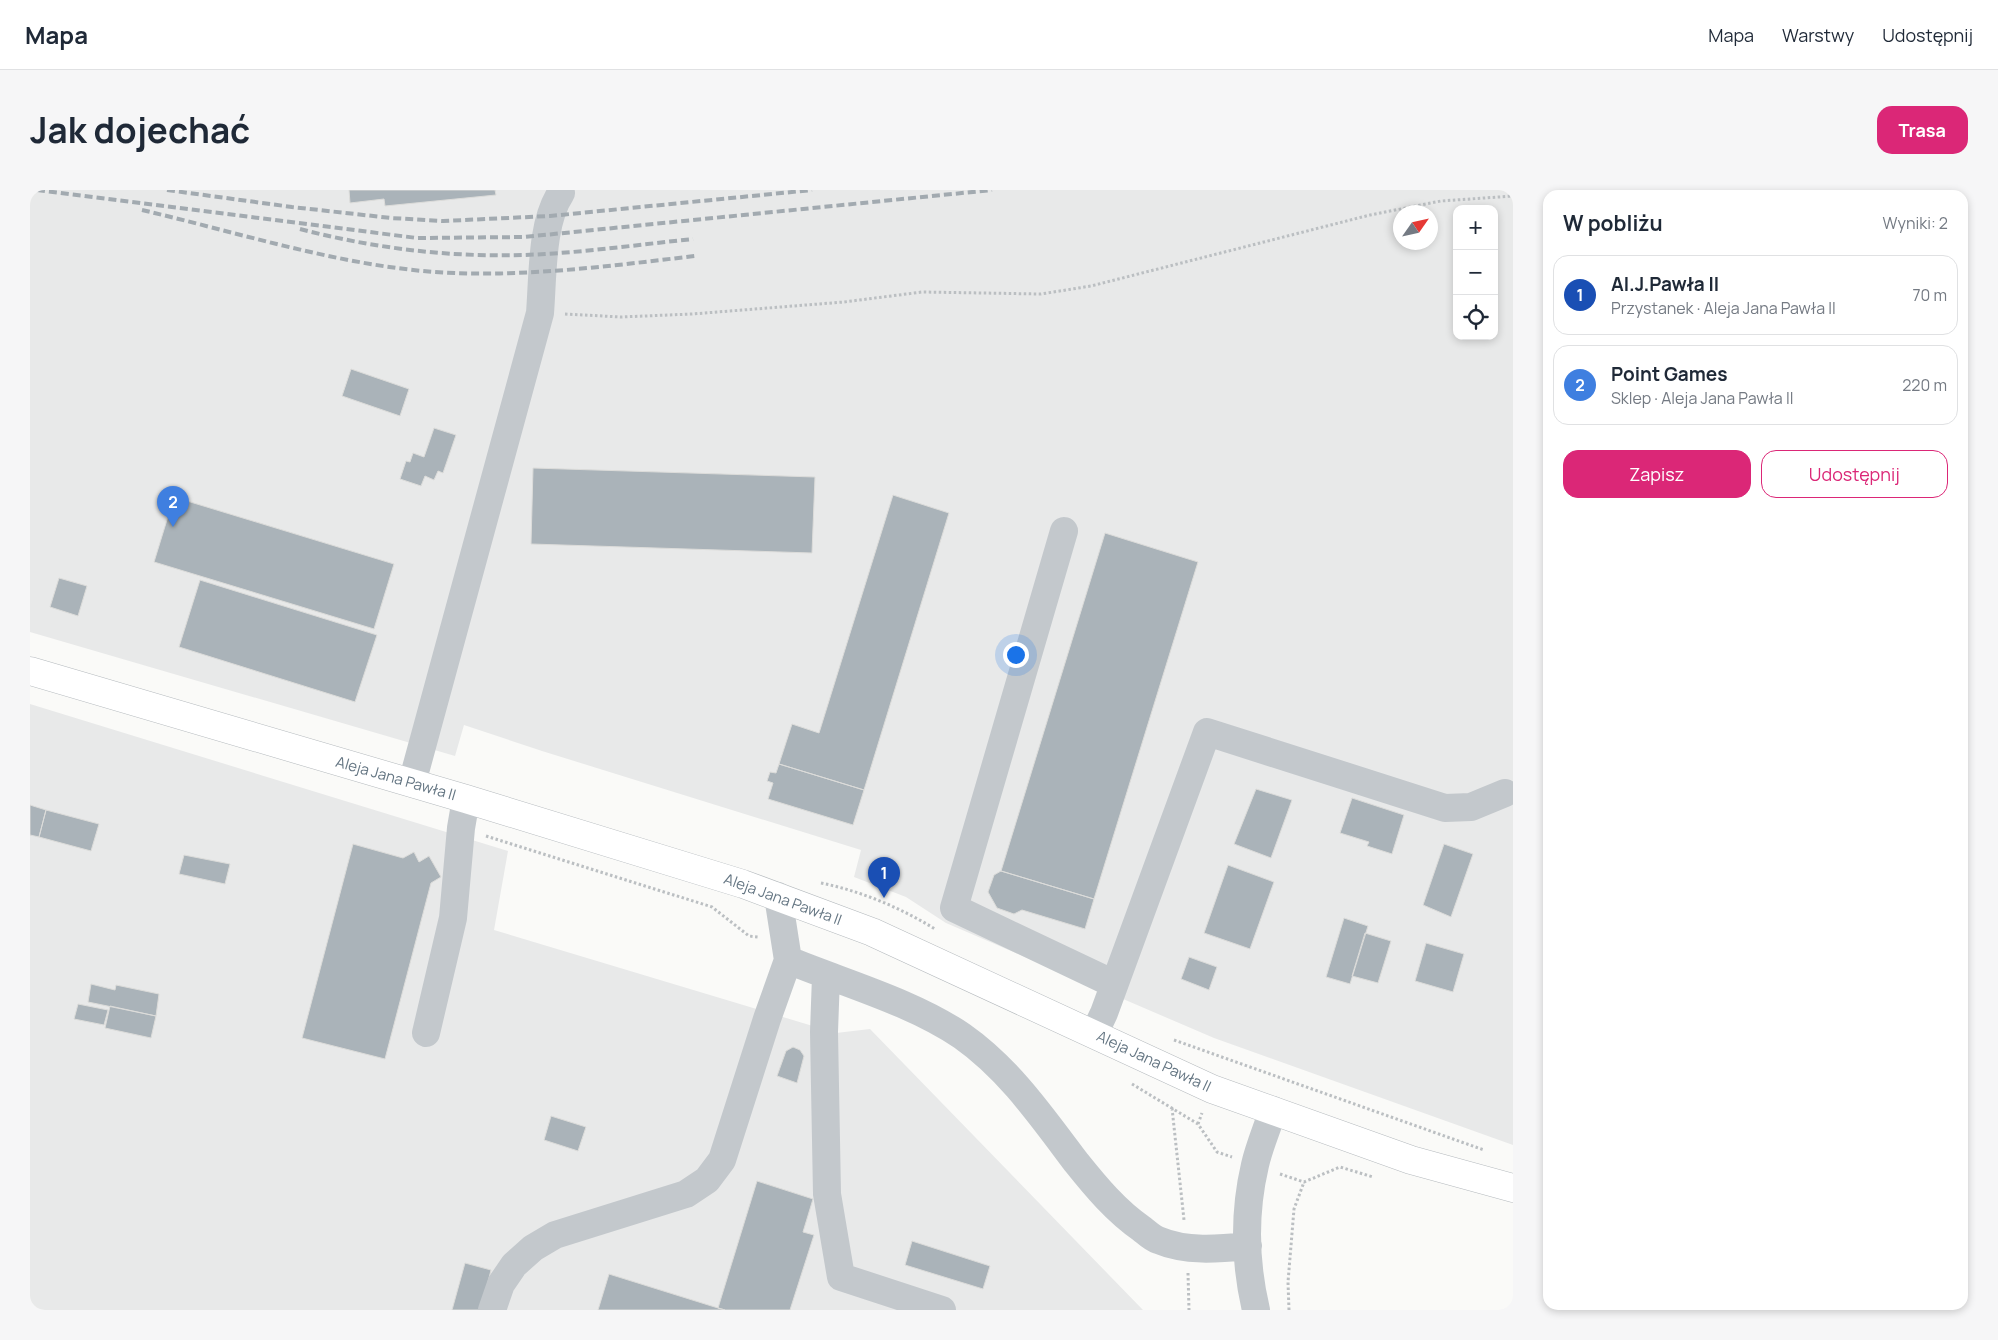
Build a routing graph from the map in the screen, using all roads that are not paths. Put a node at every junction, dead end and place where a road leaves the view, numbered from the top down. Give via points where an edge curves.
1 (561, 193) dead end
2 (1064, 531) dead end
3 (30, 671) edge
4 (412, 783) junction
5 (1505, 793) dead end
6 (466, 799) junction
7 (778, 896) junction
8 (788, 960) junction
9 (826, 976) junction
10 (1114, 984) junction
11 (426, 1033) dead end
12 (1094, 1034) junction
13 (1272, 1110) junction
14 (1513, 1188) edge
15 (1248, 1246) junction
16 (492, 1310) edge
17 (942, 1310) edge
18 (1256, 1310) edge

1 - 4 street via 554,204 547,235 540,313
2 - 10 street via 954,908
3 - 4 main road, Aleja Jana Pawła II
4 - 6 main road, Aleja Jana Pawła II
5 - 10 street via 1471,807 1445,808 1206,732
6 - 7 main road, Aleja Jana Pawła II
6 - 11 street via 453,918
7 - 8 street
7 - 12 main road, Aleja Jana Pawła II via 872,932
8 - 9 street
8 - 16 street via 722,1160 707,1180 686,1194 554,1235 514,1265 501,1284
9 - 15 street via 911,1008 961,1036 1000,1067 1099,1191 1156,1240 1187,1248
9 - 17 street via 827,1194 841,1277
10 - 12 street
12 - 13 main road, Aleja Jana Pawła II via 1212,1089
13 - 14 main road, Aleja Jana Pawła II via 1411,1160
13 - 15 street via 1255,1165 1248,1202
15 - 18 street

